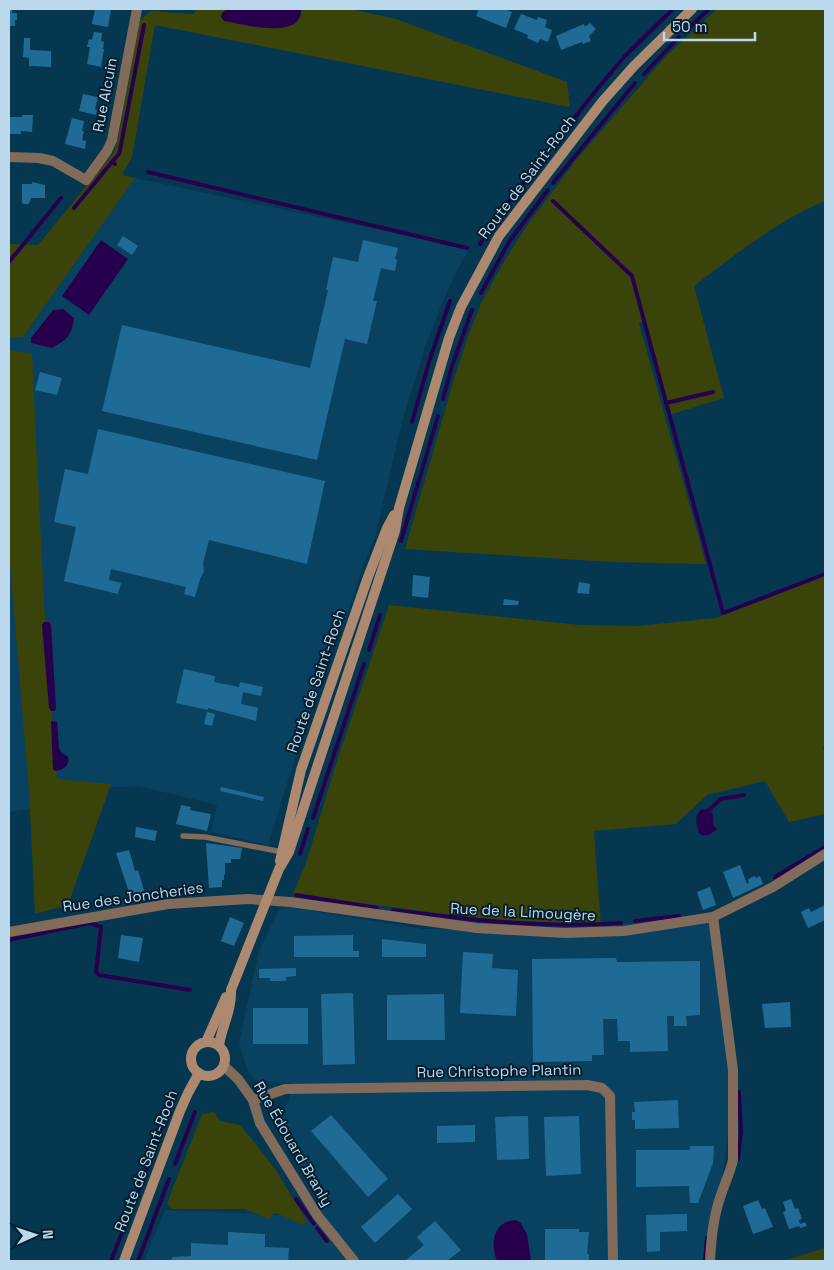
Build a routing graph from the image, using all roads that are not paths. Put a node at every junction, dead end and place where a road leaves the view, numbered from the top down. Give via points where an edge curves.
1 (138, 9) edge
2 (692, 9) edge
3 (9, 157) edge
4 (399, 508) junction
5 (183, 836) dead end
6 (282, 852) junction
7 (825, 854) edge
8 (279, 869) junction
9 (265, 900) junction
10 (713, 917) junction
11 (9, 932) edge
12 (231, 990) junction
13 (206, 1042) junction
14 (219, 1045) junction
15 (224, 1066) junction
16 (199, 1073) junction
17 (253, 1100) junction
18 (124, 1261) edge
19 (354, 1261) edge
20 (613, 1261) edge
21 (710, 1261) edge

1 - 3 street, Rue Alcuin via 112,140 86,180 54,161
2 - 4 street, Route de Saint-Roch via 602,102 499,236 461,306 449,338
4 - 6 street, Route de Saint-Roch via 387,528 368,577 301,770
4 - 8 street, Route de Saint-Roch via 395,531 354,658 289,852
5 - 6 lane
6 - 8 street, Route de Saint-Roch
7 - 10 street, Rue de la Limougère via 773,887
8 - 9 street, Route de Saint-Roch
9 - 10 street, Rue de la Limougère via 477,928 565,933 624,931
9 - 11 street, Rue des Joncheries via 168,904
9 - 12 street, Route de Saint-Roch
10 - 21 street via 733,1070 733,1160 712,1234
12 - 13 street, Route de Saint-Roch
12 - 14 street, Route de Saint-Roch via 232,999
13 - 14 street
13 - 16 street via 192,1052 192,1064
14 - 15 street via 225,1055
15 - 16 street via 216,1074
15 - 17 street, Rue Édouard Branly
16 - 18 street, Route de Saint-Roch via 180,1111
17 - 19 street, Rue Édouard Branly via 260,1123 294,1180
17 - 20 street, Rue Christophe Plantin via 285,1089 578,1085 602,1088 610,1096

